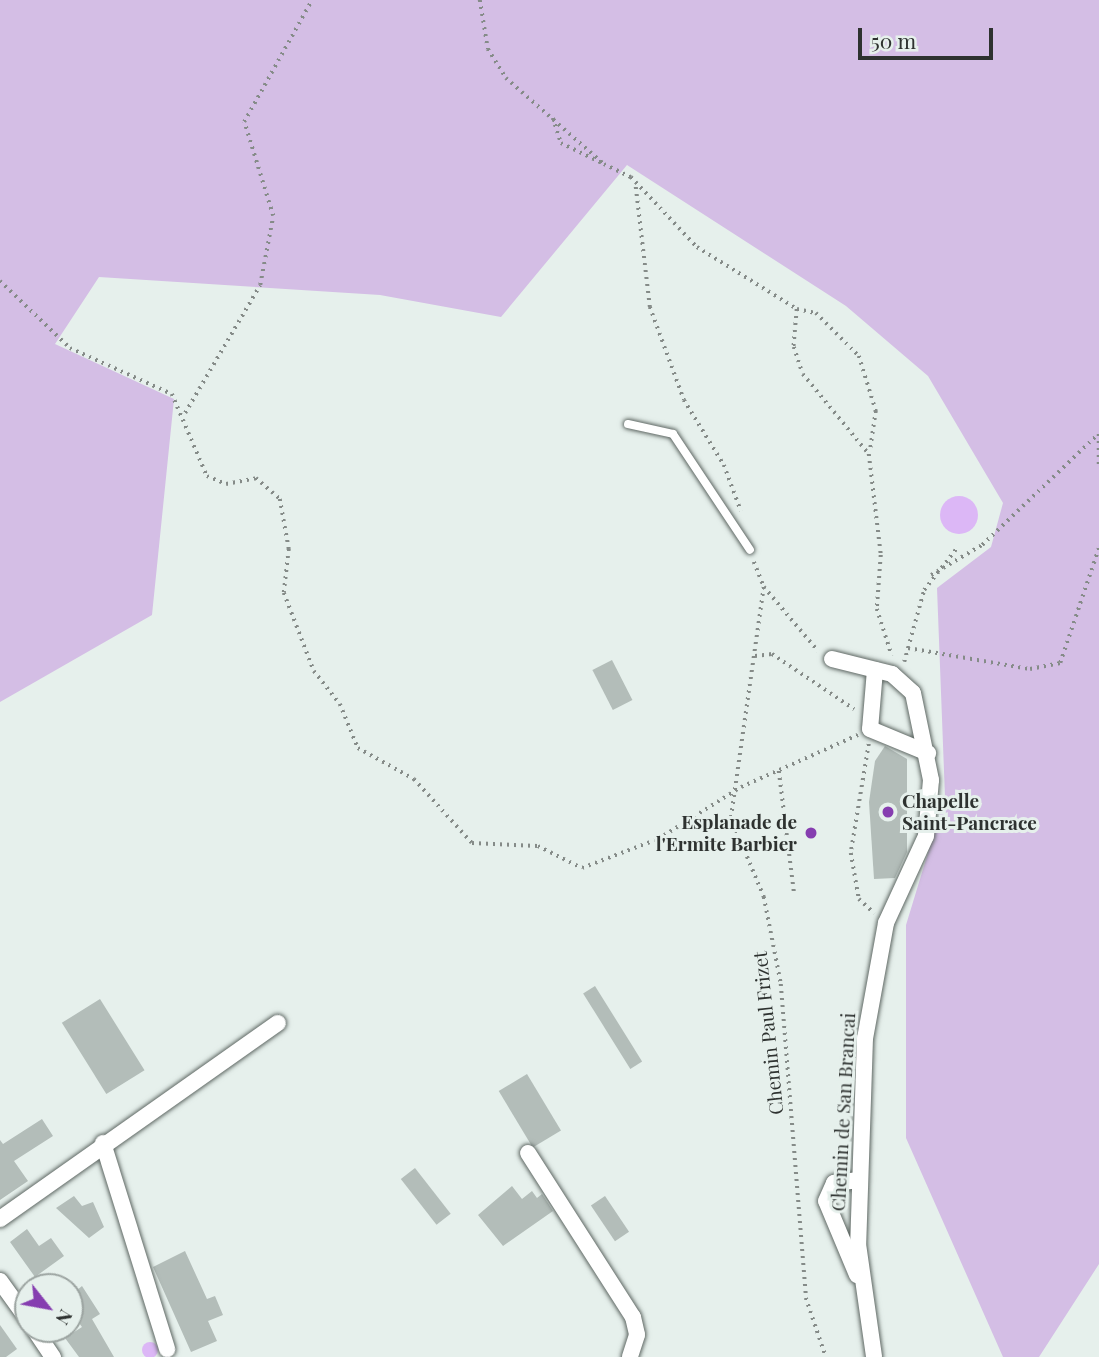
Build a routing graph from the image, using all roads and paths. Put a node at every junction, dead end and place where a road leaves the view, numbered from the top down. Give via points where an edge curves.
1 (312, 0) edge
2 (480, 0) edge
3 (552, 115) junction
4 (604, 164) junction
5 (636, 187) junction
6 (0, 281) edge
7 (797, 309) junction
8 (185, 413) junction
9 (628, 424) dead end
10 (1098, 435) edge
11 (869, 454) junction
12 (1099, 469) edge
13 (744, 519) dead end
14 (1099, 547) edge
15 (956, 549) dead end
16 (750, 550) joint
17 (931, 575) junction
18 (764, 587) junction
19 (908, 648) junction
20 (755, 656) junction
21 (832, 659) joint
22 (875, 670) junction
23 (900, 678) junction
24 (870, 724) junction
25 (928, 753) junction
26 (779, 771) junction
27 (732, 794) junction
28 (794, 892) dead end
29 (886, 923) junction
30 (278, 1023) dead end
31 (103, 1143) junction
32 (528, 1153) dead end
33 (859, 1180) junction
34 (0, 1219) edge
35 (0, 1281) edge
36 (861, 1284) junction
37 (14, 1301) edge
38 (167, 1349) dead end
39 (630, 1357) edge
40 (826, 1357) edge
41 (874, 1357) edge

1 - 8 path via 244,122 273,216 260,285
2 - 3 path via 488,49 506,78
3 - 4 path
3 - 4 path via 561,143
4 - 5 path via 631,177
5 - 7 path via 708,255
5 - 13 path via 642,270 654,320 684,400 724,465
6 - 8 path via 70,348 172,394
7 - 11 path via 794,347 803,374
7 - 11 path via 816,313 859,356 876,411
8 - 27 path via 207,476 226,484 256,478 280,499 289,549 284,593 314,671 340,704 358,748 414,779 482,847 538,846 582,868 658,839
9 - 16 lane via 673,434
10 - 12 path
10 - 17 path via 982,545
11 - 23 path via 881,555 877,609
14 - 19 path via 1060,663 1030,669
15 - 17 path
16 - 18 path
17 - 19 path
18 - 20 path, Chemin Paul Frizet
18 - 21 path via 807,641
19 - 23 path
20 - 24 path via 772,654
20 - 27 path, Chemin Paul Frizet
21 - 22 street
22 - 23 street
22 - 24 street
23 - 25 street, Chemin de San Brancai via 913,693
24 - 25 street
24 - 26 path
24 - 29 path via 851,853 859,899
25 - 29 street, Chemin de San Brancai via 926,836
26 - 27 path
26 - 28 path
27 - 40 path, Chemin Paul Frizet via 731,818 764,897 782,984 806,1298
29 - 33 street, Chemin de San Brancai via 865,1038
30 - 31 street
31 - 34 street
31 - 38 street
32 - 39 street via 633,1317 637,1335
33 - 36 street, Chemin de San Brancai
33 - 36 street via 834,1183 826,1201
35 - 37 street
36 - 41 street, Chemin de San Brancai

